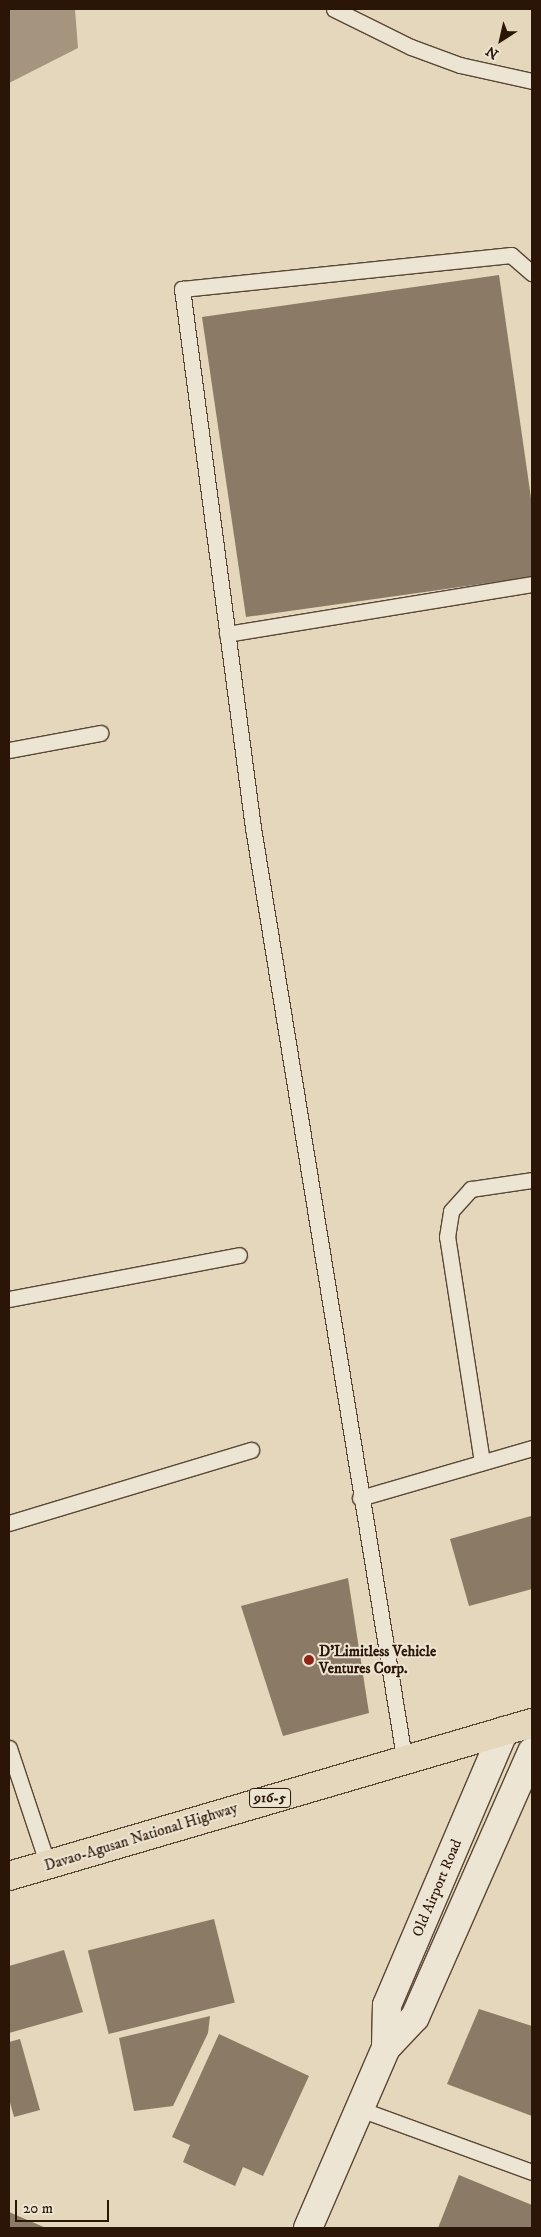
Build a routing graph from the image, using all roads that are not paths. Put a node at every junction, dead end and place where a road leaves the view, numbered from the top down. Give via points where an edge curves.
1 (334, 9) edge
2 (532, 82) edge
3 (532, 273) edge
4 (532, 584) edge
5 (228, 634) junction
6 (100, 733) dead end
7 (9, 750) edge
8 (532, 1180) edge
9 (239, 1254) dead end
10 (9, 1299) edge
11 (532, 1448) edge
12 (251, 1450) dead end
13 (482, 1462) junction
14 (360, 1498) junction
15 (9, 1523) edge
16 (532, 1724) edge
17 (504, 1731) junction
18 (9, 1748) edge
19 (532, 1752) edge
20 (404, 1757) junction
21 (48, 1865) junction
22 (9, 1876) edge
23 (386, 2048) junction
24 (360, 2109) junction
25 (532, 2172) edge
26 (308, 2228) edge

1 - 2 lane via 420,50
3 - 5 lane via 511,255 182,289
4 - 5 lane
5 - 14 lane via 253,828
6 - 7 lane
8 - 13 lane via 470,1189 451,1211 447,1237
9 - 10 lane
11 - 13 lane
12 - 15 lane
13 - 14 lane
14 - 20 lane
16 - 17 main road, Davao-Agusan National Highway / 916-5
17 - 20 main road, Davao-Agusan National Highway / 916-5
17 - 23 street, Old Airport Road via 387,2005
18 - 21 lane
19 - 23 street, Old Airport Road via 415,2017
20 - 21 main road, Davao-Agusan National Highway / 916-5
21 - 22 main road, Davao-Agusan National Highway / 916-5
23 - 24 street, Old Airport Road
24 - 25 lane
24 - 26 street, Old Airport Road

